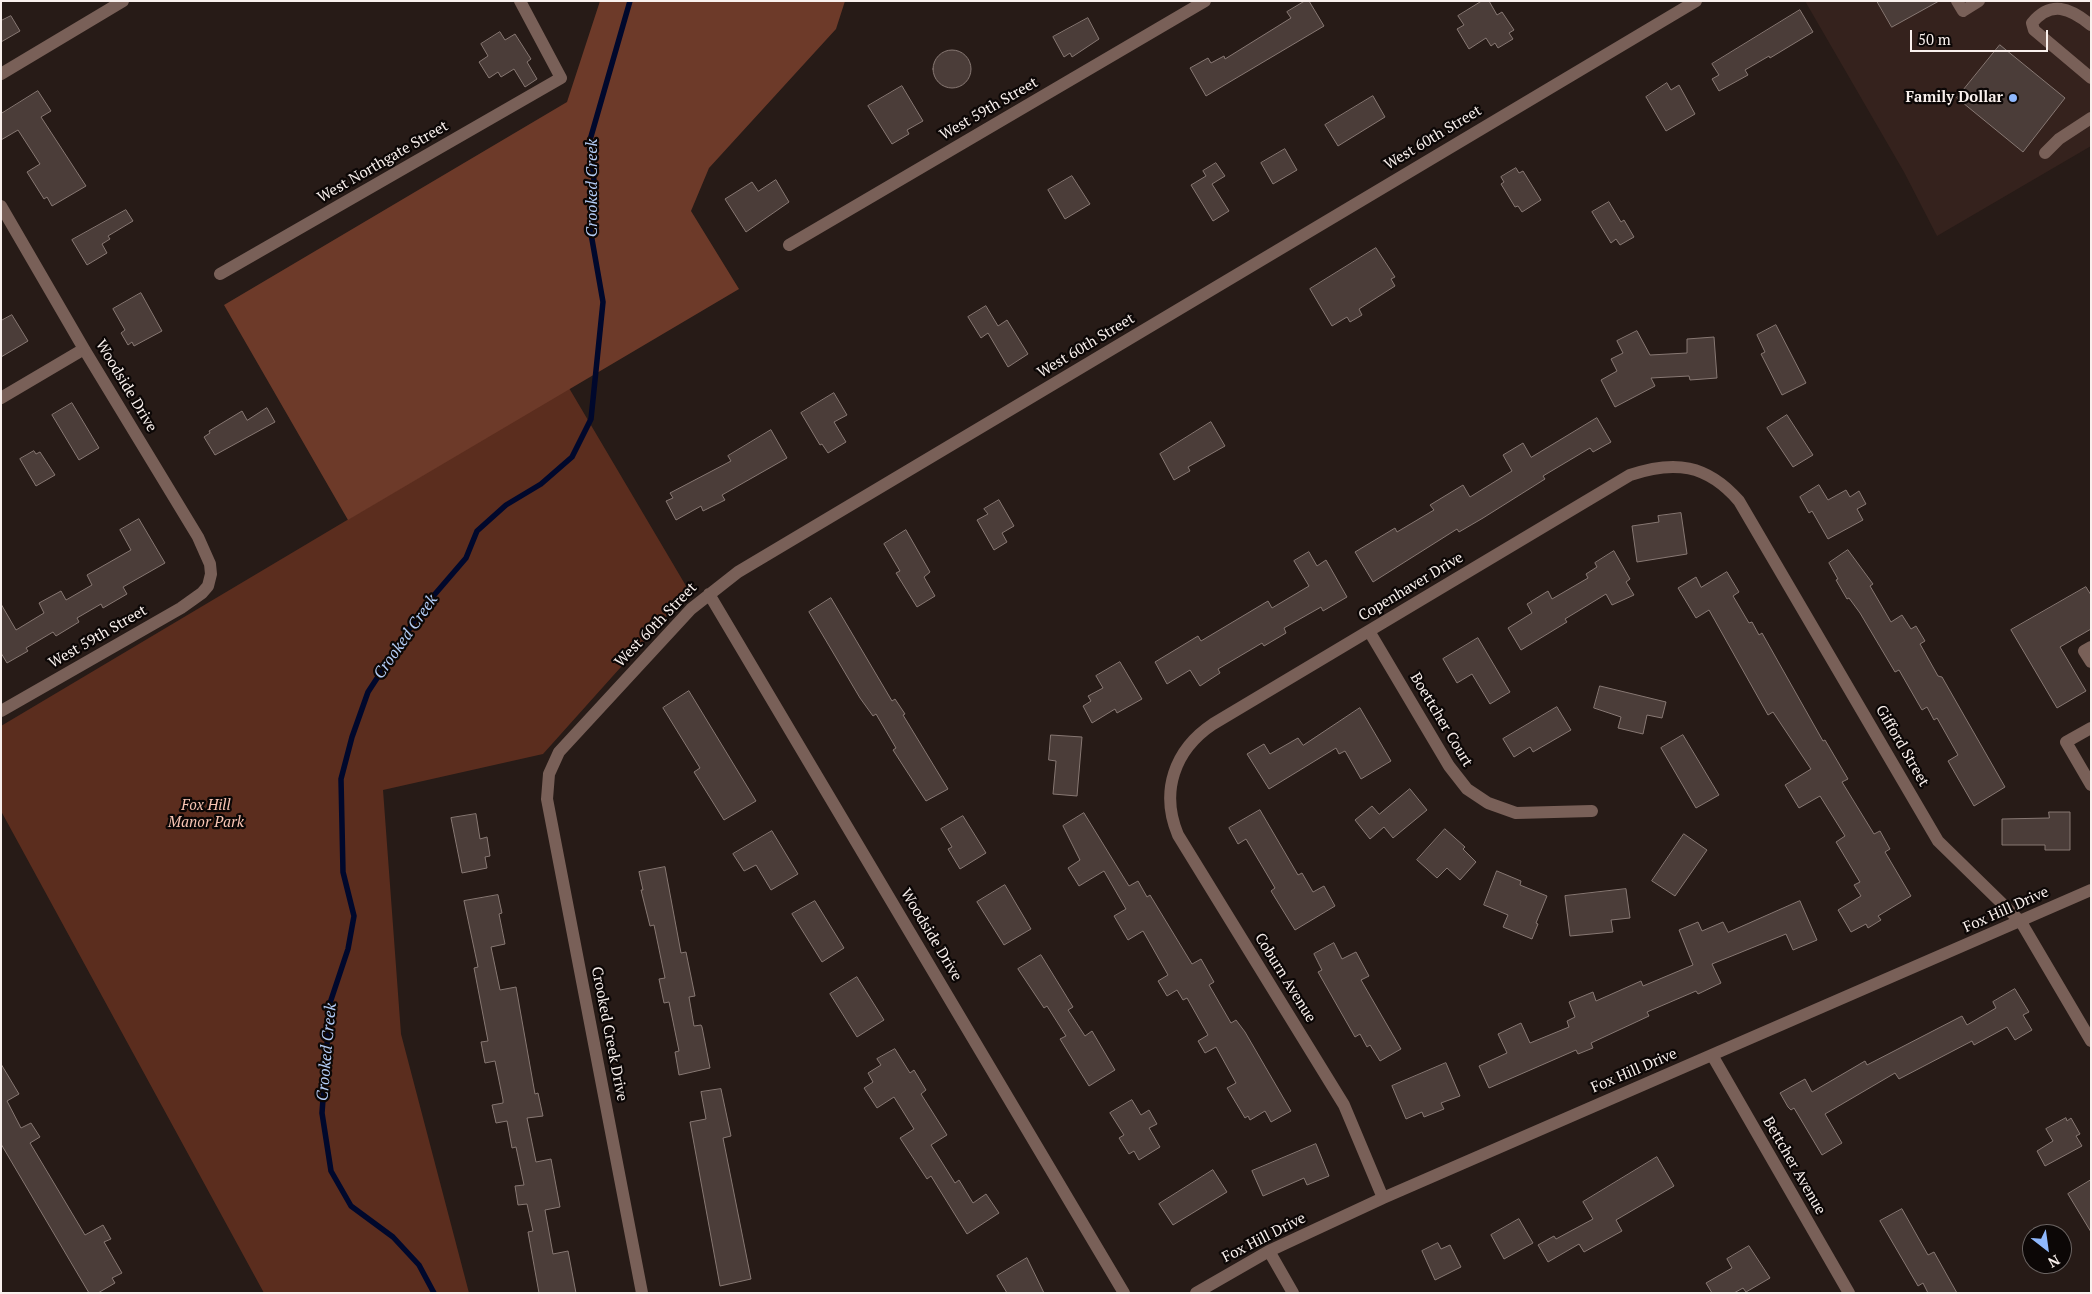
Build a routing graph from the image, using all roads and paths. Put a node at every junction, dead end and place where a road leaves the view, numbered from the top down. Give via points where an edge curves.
1 (123, 1) edge
2 (520, 1) edge
3 (1205, 1) edge
4 (1696, 1) edge
5 (1957, 1) edge
6 (1979, 1) edge
7 (1190, 5) edge
8 (2091, 25) edge
9 (1, 74) edge
10 (2091, 78) edge
11 (2091, 118) edge
12 (2045, 153) dead end
13 (1, 206) edge
14 (789, 245) dead end
15 (220, 274) dead end
16 (84, 349) junction
17 (1, 398) edge
18 (1690, 468) joint
19 (208, 586) joint
20 (709, 594) junction
21 (1369, 631) junction
22 (2091, 647) edge
23 (2091, 662) edge
24 (1, 711) edge
25 (2091, 728) edge
26 (1172, 775) joint
27 (548, 781) joint
28 (2091, 784) edge
29 (1592, 811) dead end
30 (2091, 890) edge
31 (2021, 922) junction
32 (2091, 1041) edge
33 (1712, 1055) junction
34 (1383, 1198) junction
35 (1269, 1251) junction
36 (642, 1293) edge
37 (1124, 1293) edge
38 (1196, 1293) edge
39 (1293, 1293) edge
40 (1848, 1293) edge

1 - 9 street
2 - 15 street, West Northgate Street via 561,78
3 - 7 street, West 59th Street
4 - 20 street, West 60th Street via 746,567
5 - 6 street via 1963,11
7 - 14 street, West 59th Street
8 - 10 street via 2069,7 2059,5 2037,14 2032,23 2034,30
11 - 12 street via 2059,139
13 - 16 street, Woodside Drive
16 - 17 street
16 - 19 street, Woodside Drive via 198,537 210,564
18 - 21 street, Copenhaver Drive via 1667,466 1630,475
18 - 31 street, Gifford Street via 1717,480 1739,501 1938,840
19 - 24 street, West 59th Street via 181,608
20 - 27 street, West 60th Street via 678,623 559,752 550,768
20 - 37 street, Woodside Drive
21 - 26 street, Copenhaver Drive via 1198,734 1185,749
21 - 29 street, Boettcher Court via 1452,771 1468,789 1488,803 1516,813
22 - 23 street via 2084,651
25 - 28 street via 2066,742
26 - 34 street, Coburn Avenue via 1170,806 1178,836 1344,1104
27 - 36 street, Crooked Creek Drive via 548,804
30 - 31 street, Fox Hill Drive
31 - 32 street, Gifford Street
31 - 33 street, Fox Hill Drive
33 - 34 street, Fox Hill Drive
33 - 40 street, Bettcher Avenue
34 - 35 street, Fox Hill Drive
35 - 38 street, Fox Hill Drive
35 - 39 street

